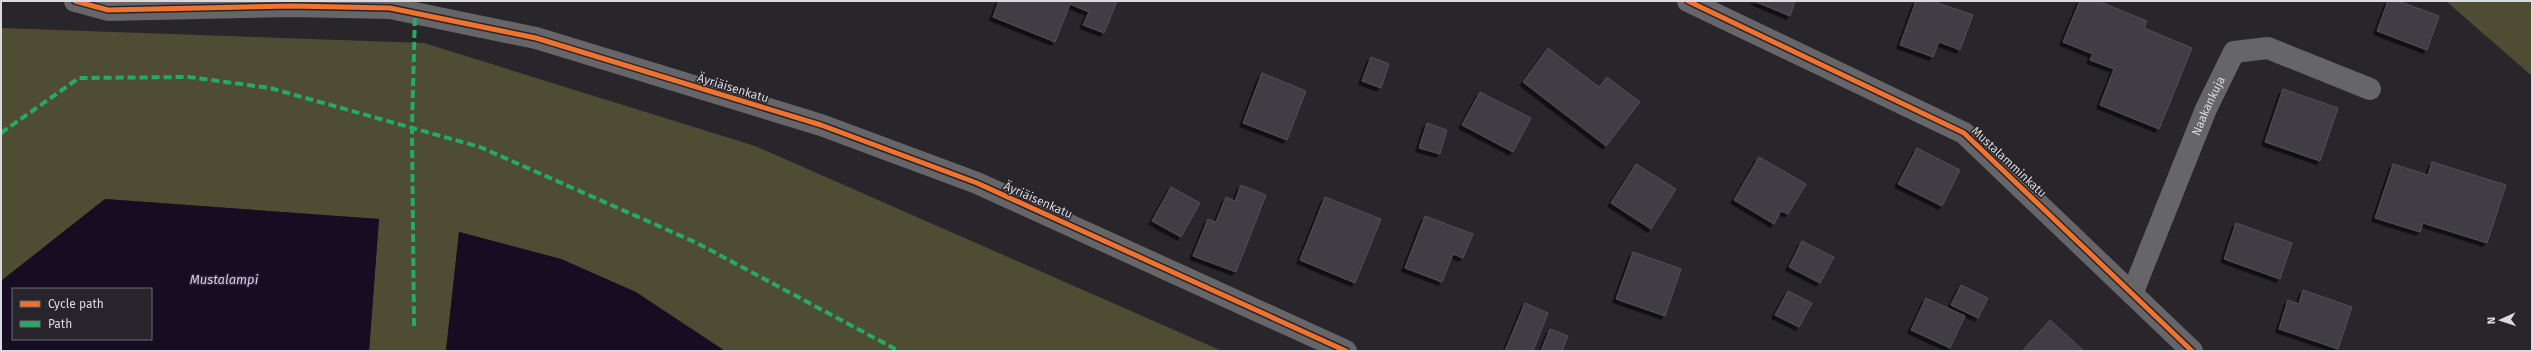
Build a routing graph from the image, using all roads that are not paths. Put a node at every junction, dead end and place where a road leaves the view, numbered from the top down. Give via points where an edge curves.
1 (75, 1) edge
2 (1701, 4) edge
3 (2370, 89) dead end
4 (2132, 294) junction
5 (1346, 351) edge
6 (2192, 351) edge

1 - 5 street, Äyriäisenkatu via 108,10 292,6 390,8 536,38 821,125 978,183
2 - 4 street, Mustalamminkatu via 1964,133
3 - 4 street, Naakankuja via 2268,48 2234,52 2206,109
4 - 6 street, Mustalamminkatu

